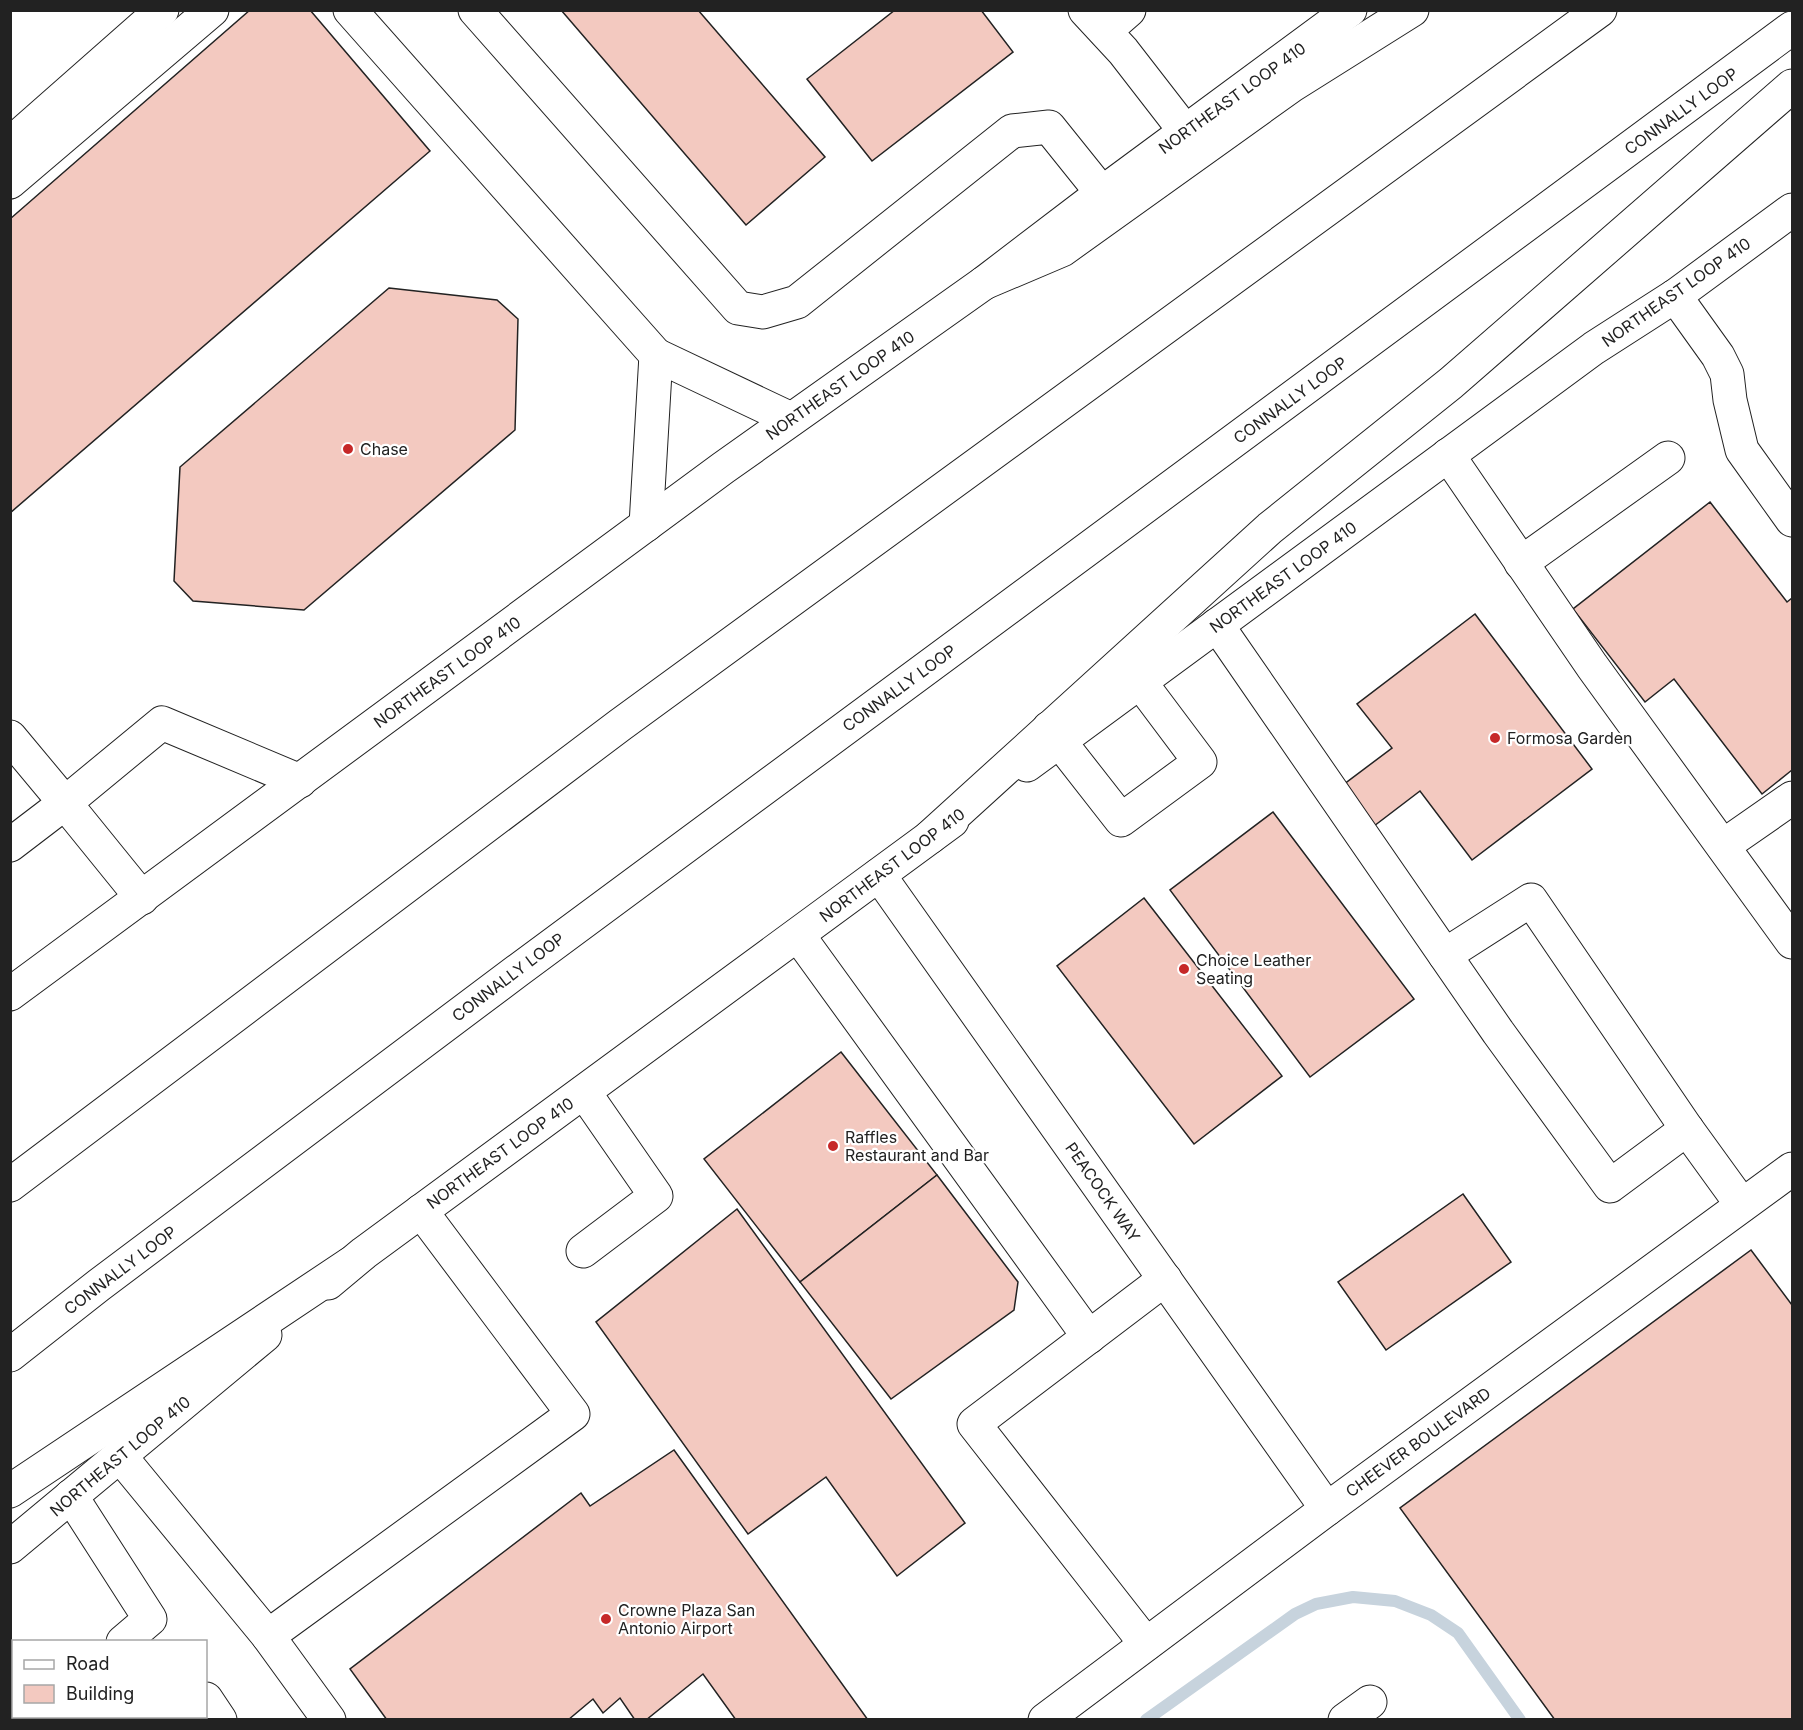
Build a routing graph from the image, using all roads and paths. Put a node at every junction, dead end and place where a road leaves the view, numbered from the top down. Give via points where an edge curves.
1 (162, 10) edge
2 (212, 10) edge
3 (350, 10) edge
4 (475, 10) edge
5 (1350, 10) edge
6 (1412, 10) edge
7 (1600, 10) edge
8 (1106, 18) edge
9 (1792, 28) edge
10 (1792, 86) edge
11 (1185, 131) junction
12 (10, 144) edge
13 (10, 182) edge
14 (1102, 193) junction
15 (1790, 216) edge
16 (984, 283) junction
17 (1675, 296) junction
18 (656, 355) junction
19 (790, 419) junction
20 (1448, 455) junction
21 (1668, 458) dead end
22 (1792, 520) edge
23 (646, 525) junction
24 (1521, 562) junction
25 (1217, 625) junction
26 (1140, 682) junction
27 (1054, 734) junction
28 (10, 737) edge
29 (300, 781) junction
30 (1792, 798) edge
31 (64, 802) junction
32 (10, 846) edge
33 (1723, 846) junction
34 (879, 875) junction
35 (142, 898) junction
36 (798, 935) junction
37 (1792, 942) edge
38 (1445, 956) junction
39 (10, 994) edge
40 (584, 1092) junction
41 (1687, 1129) junction
42 (1792, 1169) edge
43 (10, 1185) edge
44 (1742, 1205) junction
45 (421, 1211) junction
46 (583, 1251) dead end
47 (350, 1264) junction
48 (1165, 1279) junction
49 (1089, 1337) junction
50 (10, 1355) edge
51 (120, 1456) junction
52 (10, 1491) edge
53 (71, 1496) junction
54 (1327, 1509) junction
55 (10, 1547) edge
56 (157, 1630) edge
57 (268, 1636) junction
58 (126, 1640) edge
59 (1146, 1644) junction
60 (207, 1700) edge
61 (220, 1719) edge
62 (329, 1719) edge
63 (1045, 1719) edge

1 - 12 main road
2 - 13 main road
3 - 18 main road
4 - 14 main road via 738,308 762,312 797,302 1012,130 1049,127
5 - 11 main road, NORTHEAST LOOP 410
6 - 16 main road via 1291,86 1062,250
7 - 43 main road via 620,725
8 - 11 main road via 1123,51
9 - 50 main road, CONNALLY LOOP via 517,971
10 - 27 main road via 1452,383 1270,528
11 - 14 main road, NORTHEAST LOOP 410
14 - 16 main road, NORTHEAST LOOP 410
15 - 17 main road, NORTHEAST LOOP 410
16 - 19 main road, NORTHEAST LOOP 410
17 - 20 main road, NORTHEAST LOOP 410 via 1594,348
17 - 22 main road via 1727,374 1742,450
18 - 19 main road
18 - 23 main road
19 - 23 main road, NORTHEAST LOOP 410
20 - 24 main road
20 - 25 main road, NORTHEAST LOOP 410
21 - 24 main road
23 - 29 main road, NORTHEAST LOOP 410
24 - 33 main road
25 - 26 main road, NORTHEAST LOOP 410
25 - 38 main road
26 - 27 main road, NORTHEAST LOOP 410
26 - 27 main road via 1200,762 1121,820
27 - 34 main road, NORTHEAST LOOP 410
28 - 31 main road
29 - 31 main road via 162,723
29 - 35 main road, NORTHEAST LOOP 410
30 - 33 main road
31 - 32 main road
31 - 35 main road
33 - 37 main road
34 - 36 main road, NORTHEAST LOOP 410
34 - 48 main road, PEACOCK WAY
35 - 39 main road, NORTHEAST LOOP 410
36 - 40 main road, NORTHEAST LOOP 410
36 - 49 main road
38 - 41 main road via 1610,1186
38 - 41 main road via 1531,900
40 - 45 main road, NORTHEAST LOOP 410
40 - 46 main road via 656,1196
41 - 44 main road
42 - 44 main road, CHEEVER BOULEVARD
44 - 54 main road, CHEEVER BOULEVARD
45 - 47 main road, NORTHEAST LOOP 410
45 - 57 main road via 573,1414
47 - 51 main road, NORTHEAST LOOP 410
47 - 52 main road
48 - 49 main road
48 - 54 main road, PEACOCK WAY
49 - 59 main road via 974,1424
51 - 53 main road, NORTHEAST LOOP 410
51 - 57 main road
53 - 55 main road, NORTHEAST LOOP 410
53 - 56 main road
54 - 59 main road, CHEEVER BOULEVARD
56 - 58 main road
57 - 62 main road
59 - 63 main road, CHEEVER BOULEVARD
60 - 61 main road

